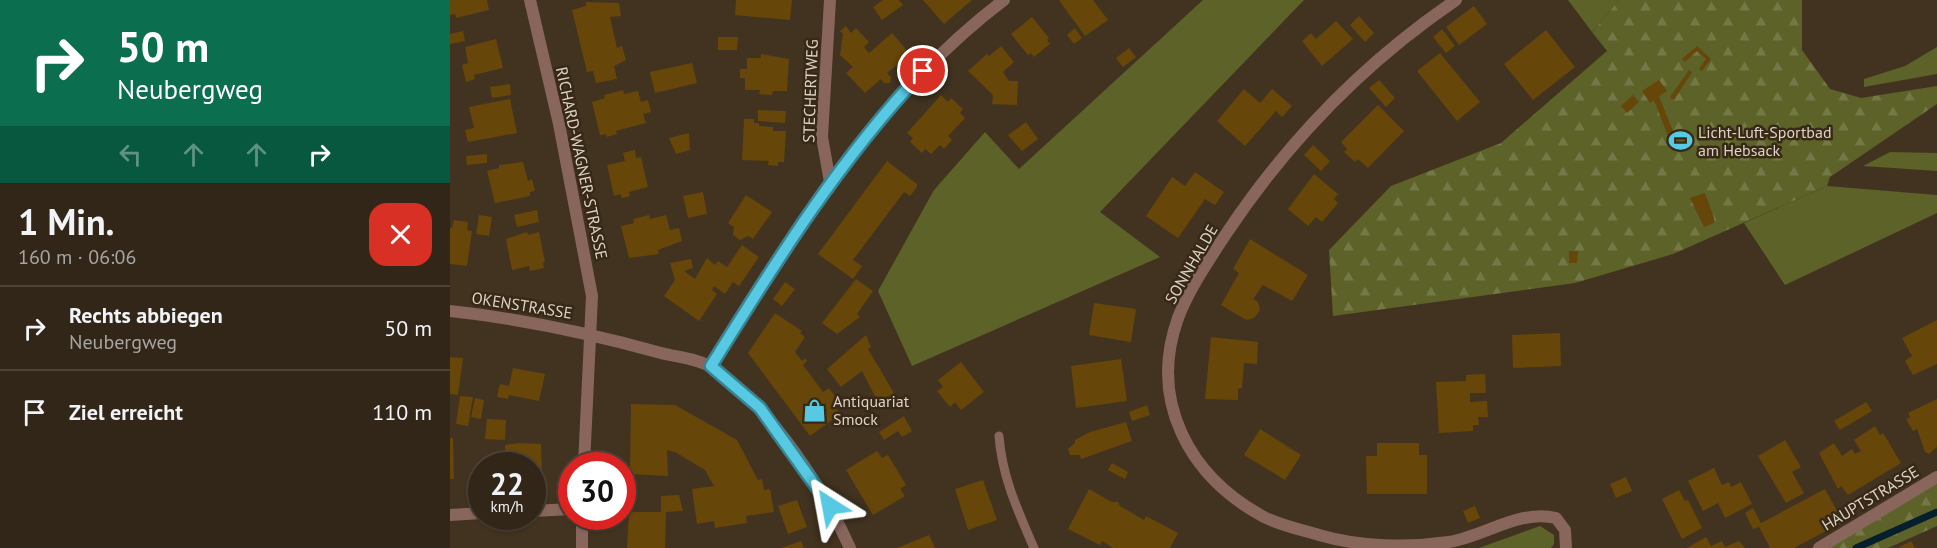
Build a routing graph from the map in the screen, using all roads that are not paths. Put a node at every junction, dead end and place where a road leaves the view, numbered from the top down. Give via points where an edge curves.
1 (530, 0) edge
2 (830, 0) edge
3 (1004, 0) edge
4 (1456, 0) edge
5 (830, 182) junction
6 (450, 310) edge
7 (589, 333) junction
8 (711, 366) junction
9 (999, 436) dead end
10 (584, 452) edge
11 (1937, 477) edge
12 (468, 514) edge
13 (450, 515) edge
14 (582, 530) edge
15 (582, 548) edge
16 (850, 548) edge
17 (1034, 548) edge
18 (1566, 548) edge
19 (1819, 548) edge

1 - 7 street, RICHARD-WAGNER-STRASSE via 589,275
2 - 5 street, STECHERTWEG via 822,136
3 - 5 street via 974,23 897,98
4 - 18 street, SONNHALDE via 1357,79 1297,140 1246,204 1207,263 1178,318 1168,384 1179,430 1195,459 1218,484 1265,517 1333,539 1396,547 1451,542 1540,514 1556,518 1565,530
5 - 8 street
6 - 7 street, OKENSTRASSE via 524,319
7 - 8 street, OKENSTRASSE
7 - 10 street, RICHARD-WAGNER-STRASSE
8 - 16 street via 760,408 830,506
9 - 17 lane via 1001,461
11 - 19 street, HAUPTSTRASSE
12 - 13 street
14 - 15 street

